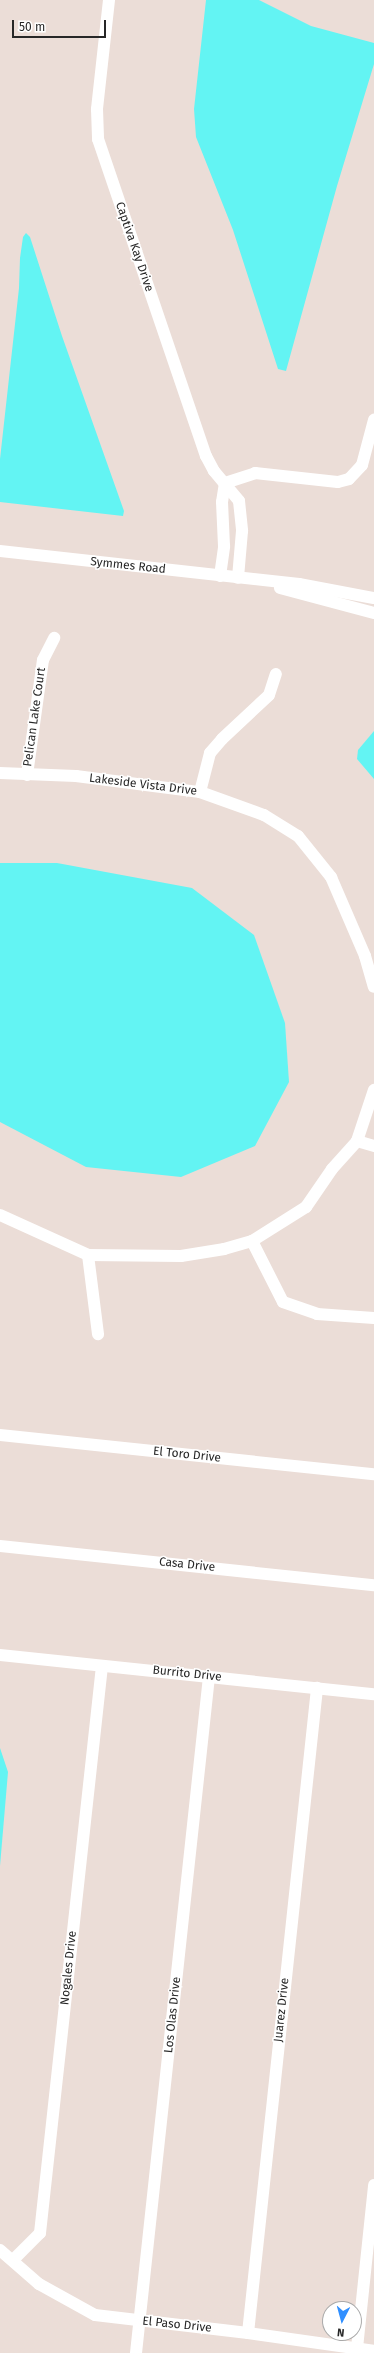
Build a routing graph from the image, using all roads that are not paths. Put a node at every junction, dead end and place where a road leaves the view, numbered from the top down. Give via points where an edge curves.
1 (109, 0) edge
2 (374, 420) edge
3 (225, 483) junction
4 (0, 551) edge
5 (220, 576) junction
6 (238, 578) junction
7 (255, 581) junction
8 (374, 598) edge
9 (374, 613) edge
10 (54, 638) dead end
11 (276, 674) dead end
12 (0, 773) edge
13 (28, 775) junction
14 (200, 792) junction
15 (374, 987) edge
16 (374, 1090) edge
17 (357, 1141) junction
18 (374, 1146) edge
19 (0, 1215) edge
20 (252, 1241) junction
21 (88, 1255) junction
22 (374, 1318) edge
23 (98, 1334) dead end
24 (0, 1435) edge
25 (374, 1474) edge
26 (0, 1546) edge
27 (374, 1585) edge
28 (0, 1655) edge
29 (102, 1666) junction
30 (209, 1677) junction
31 (317, 1688) junction
32 (374, 1694) edge
33 (374, 2185) edge
34 (0, 2250) edge
35 (13, 2260) junction
36 (139, 2320) junction
37 (248, 2333) junction
38 (357, 2348) junction
39 (374, 2352) edge
40 (136, 2353) edge

1 - 3 street, Captiva Kay Drive via 97,109 99,145 206,456 214,472
2 - 3 street via 362,465 349,479 338,482 255,473
3 - 5 street via 222,502 224,546
3 - 6 street, Captiva Kay Drive via 238,501 242,531
4 - 5 street, Symmes Road
5 - 6 street, Symmes Road
6 - 7 street, Symmes Road
7 - 8 street, Symmes Road via 299,584
7 - 9 street, Symmes Road
10 - 13 street, Pelican Lake Court via 43,660
11 - 14 street via 269,695 210,753
12 - 13 street, Lakeside Vista Drive
13 - 14 street, Lakeside Vista Drive via 84,777
14 - 15 street, Lakeside Vista Drive via 264,815 298,836 331,877 365,956
16 - 17 street
17 - 18 street
17 - 20 street via 332,1169 306,1207
19 - 21 street
20 - 21 street via 182,1256
20 - 22 street via 283,1302 317,1314
21 - 23 street
24 - 25 street, El Toro Drive
26 - 27 street, Casa Drive
28 - 29 street, Burrito Drive
29 - 30 street, Burrito Drive
29 - 35 street, Nogales Drive via 40,2233
30 - 31 street, Burrito Drive
30 - 36 street, Los Olas Drive
31 - 32 street, Burrito Drive
31 - 37 street, Juarez Drive
33 - 38 street
34 - 35 street, El Paso Drive
35 - 36 street, El Paso Drive via 39,2284 95,2315
36 - 37 street, El Paso Drive
36 - 40 street, Los Olas Drive
37 - 38 street, El Paso Drive
38 - 39 street, El Paso Drive

